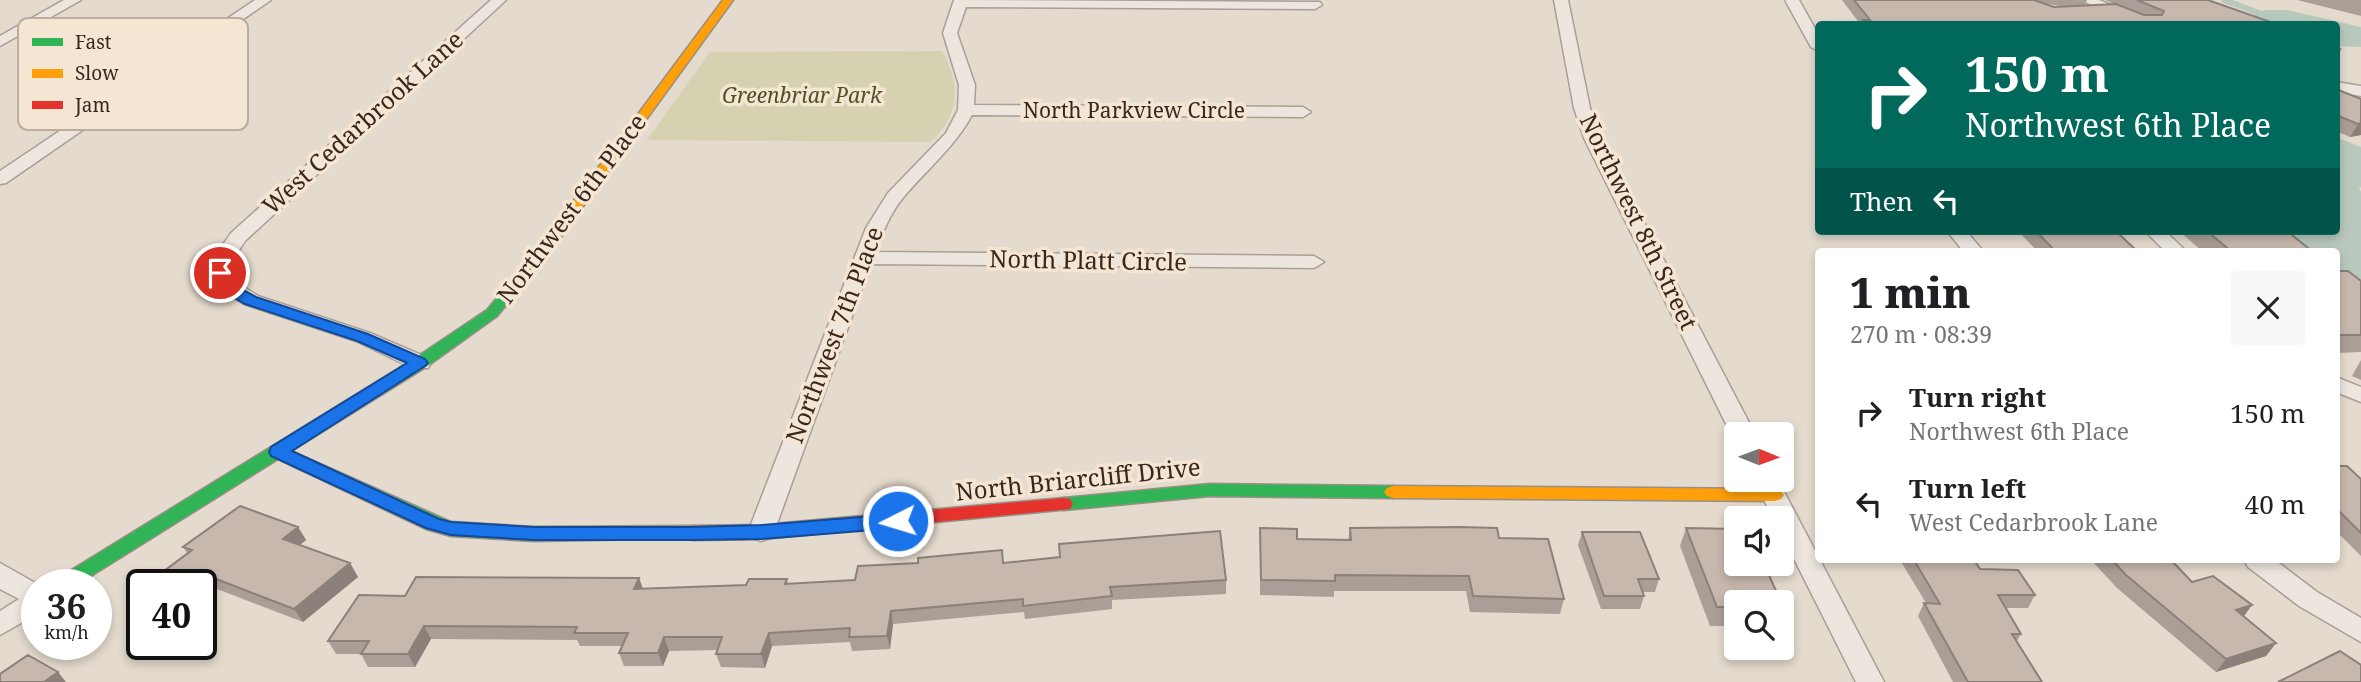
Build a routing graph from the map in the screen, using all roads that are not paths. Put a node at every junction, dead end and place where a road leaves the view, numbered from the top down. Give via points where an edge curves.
1 (74, 0) edge
2 (264, 0) edge
3 (499, 0) edge
4 (728, 0) edge
5 (1561, 0) edge
6 (1792, 0) edge
7 (960, 1) edge
8 (1315, 5) dead end
9 (2086, 6) edge
10 (42, 18) edge
11 (237, 18) edge
12 (2141, 21) edge
13 (18, 32) edge
14 (0, 42) edge
15 (1815, 42) edge
16 (2340, 88) edge
17 (2360, 91) edge
18 (966, 110) junction
19 (1303, 112) dead end
20 (72, 130) edge
21 (0, 179) edge
22 (2158, 235) edge
23 (2173, 248) edge
24 (862, 258) junction
25 (1314, 262) dead end
26 (420, 363) junction
27 (2340, 386) edge
28 (2361, 395) edge
29 (1737, 422) edge
30 (278, 452) junction
31 (1724, 487) edge
32 (1773, 492) edge
33 (761, 532) junction
34 (2261, 563) edge
35 (88, 569) edge
36 (0, 573) edge
37 (21, 589) edge
38 (21, 610) edge
39 (0, 624) edge
40 (2361, 631) edge
41 (1870, 682) edge

1 - 10 street
2 - 11 street
3 - 26 street, West Cedarbrook Lane via 237,237 220,264 228,288 251,300 363,337
4 - 26 street, Northwest 6th Place via 510,294 484,320
5 - 29 street, Northwest 8th Street via 1592,138
6 - 15 street
7 - 8 street
7 - 18 street via 950,33 967,85
9 - 12 street
13 - 14 street
16 - 17 street
18 - 19 street, North Parkview Circle
18 - 24 street, Northwest 7th Place via 941,150 888,205
20 - 21 street
22 - 23 street
24 - 25 street, North Platt Circle
24 - 33 street, Northwest 7th Place
26 - 30 street, Northwest 6th Place
27 - 28 street
30 - 33 street, North Briarcliff Drive via 406,513 451,529 534,534
30 - 35 street, Northwest 6th Place
31 - 33 street, North Briarcliff Drive via 1210,490
32 - 41 street
34 - 40 street
36 - 37 street
38 - 39 street

